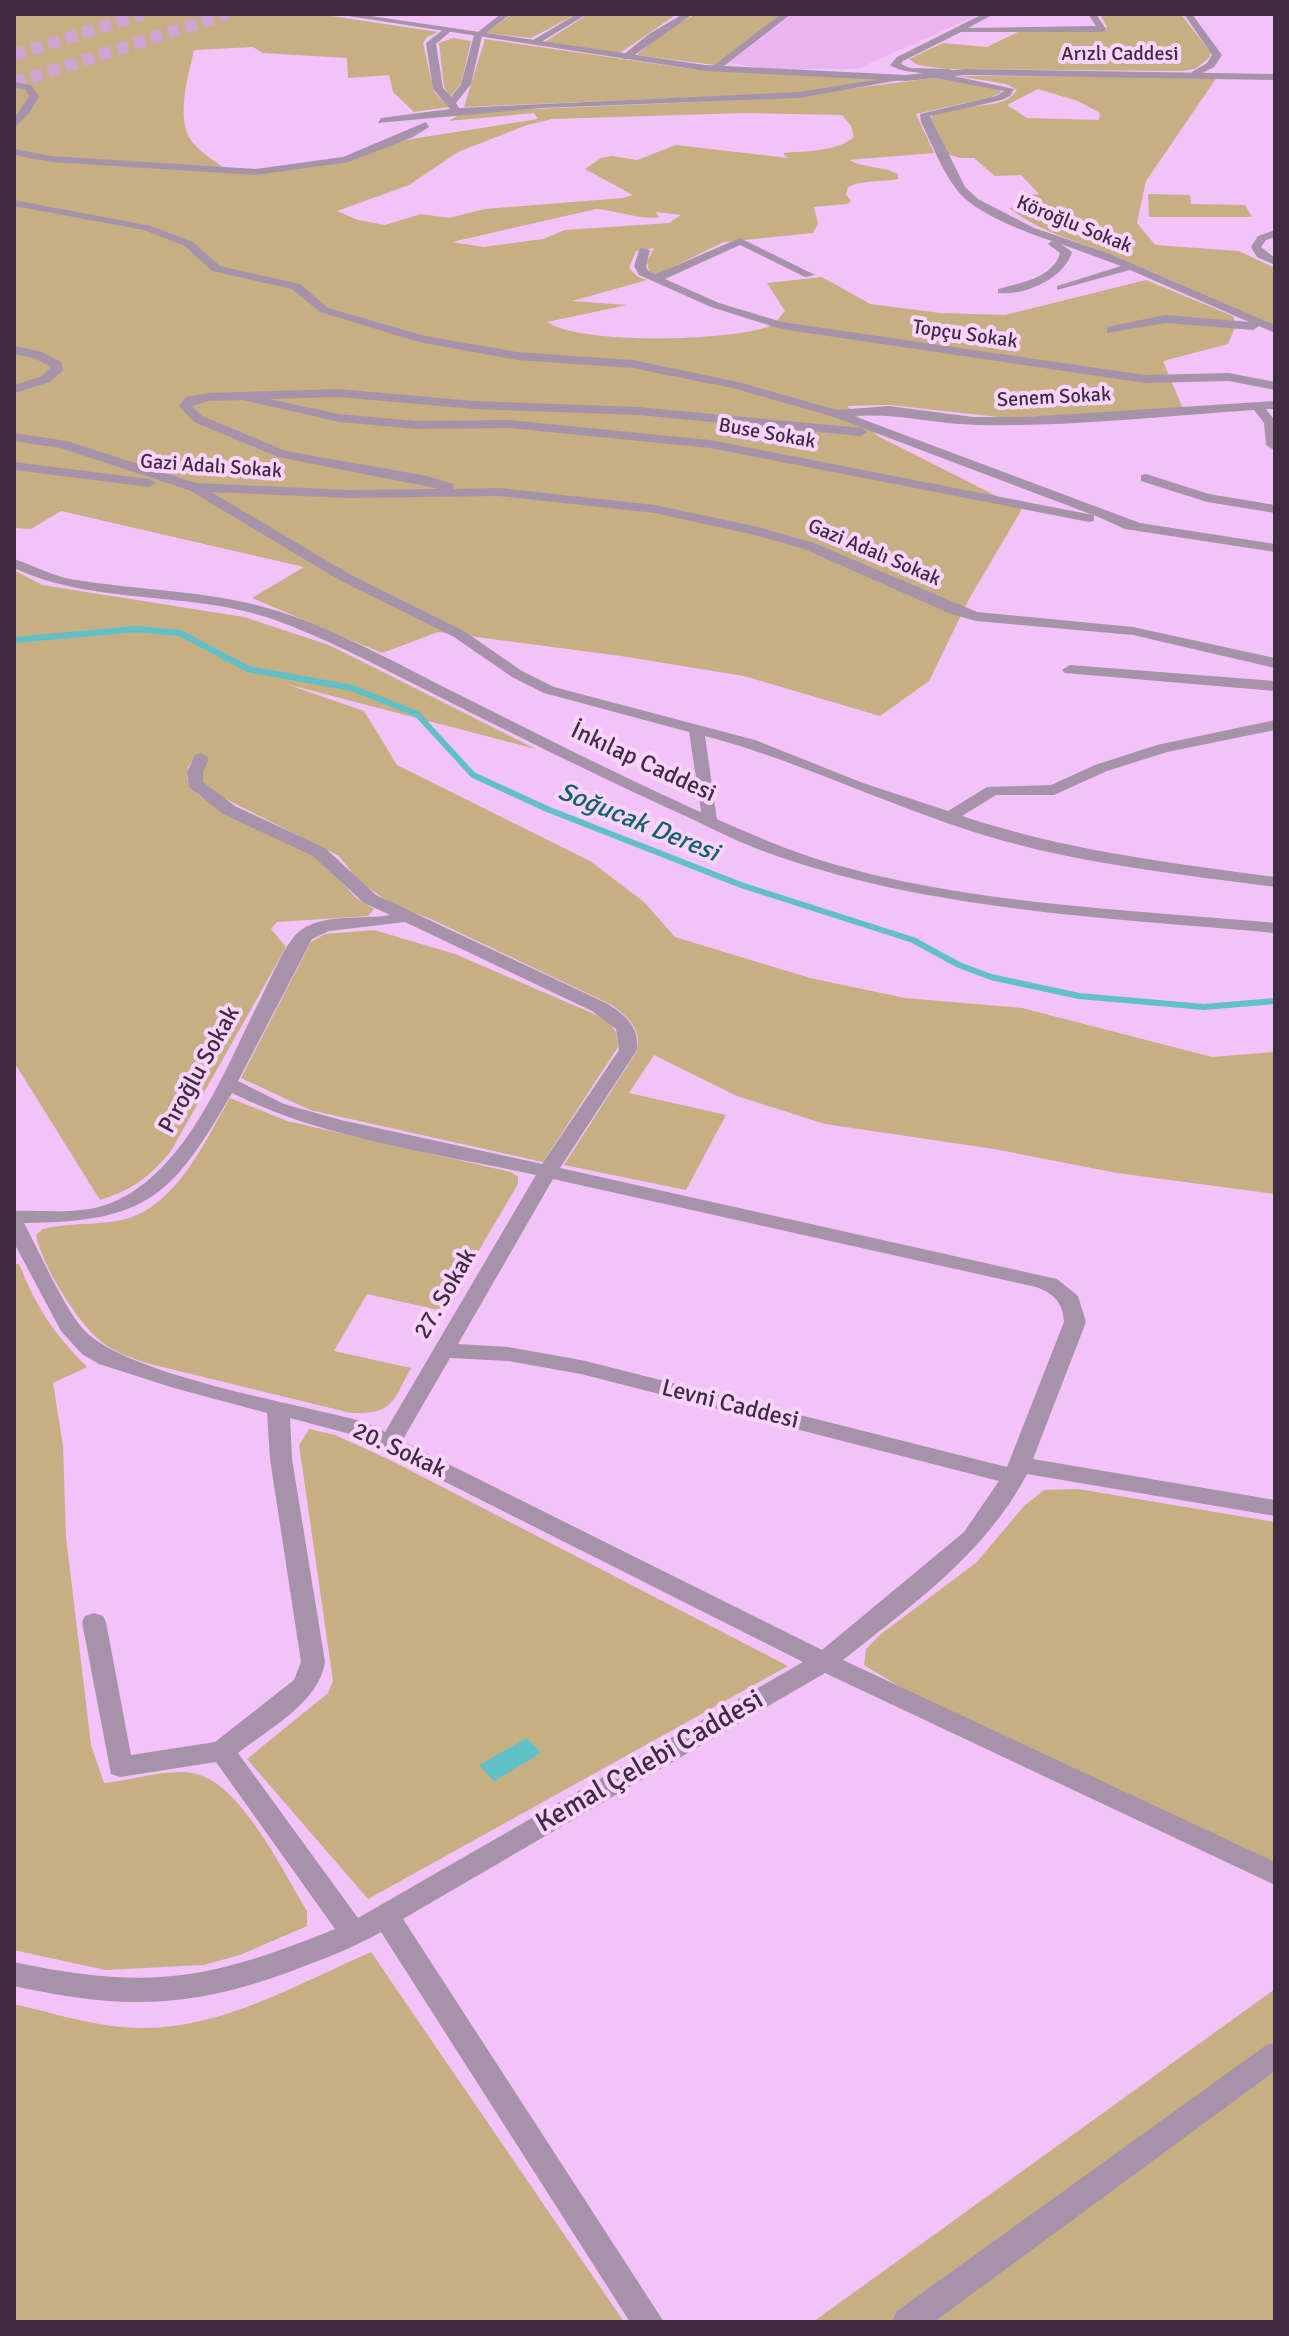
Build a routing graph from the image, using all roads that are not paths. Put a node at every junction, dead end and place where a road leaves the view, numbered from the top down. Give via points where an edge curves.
1 (339, 14) edge
2 (507, 14) edge
3 (583, 14) edge
4 (787, 14) edge
5 (990, 14) edge
6 (1092, 14) edge
7 (1188, 14) edge
8 (683, 15) edge
9 (447, 31) junction
10 (961, 31) junction
11 (478, 35) junction
12 (533, 43) junction
13 (626, 57) junction
14 (716, 68) junction
15 (965, 72) junction
16 (1195, 74) junction
17 (935, 75) junction
18 (1275, 77) edge
19 (906, 78) junction
20 (14, 85) edge
21 (454, 107) junction
22 (400, 119) junction
23 (381, 121) dead end
24 (14, 125) edge
25 (14, 152) edge
26 (14, 203) edge
27 (1275, 233) edge
28 (1052, 245) junction
29 (644, 250) dead end
30 (1275, 262) edge
31 (1130, 267) junction
32 (809, 275) dead end
33 (657, 278) junction
34 (1061, 288) dead end
35 (1002, 291) dead end
36 (1271, 328) edge
37 (1111, 330) dead end
38 (14, 350) edge
39 (1275, 386) edge
40 (14, 389) edge
41 (248, 398) junction
42 (1275, 405) edge
43 (1258, 407) junction
44 (835, 413) junction
45 (895, 436) junction
46 (14, 437) edge
47 (1272, 445) dead end
48 (14, 466) edge
49 (1146, 478) dead end
50 (194, 487) junction
51 (455, 491) junction
52 (1275, 509) edge
53 (1135, 526) junction
54 (1275, 548) edge
55 (14, 563) edge
56 (1275, 663) edge
57 (1070, 670) dead end
58 (1275, 686) edge
59 (1275, 725) edge
60 (696, 729) junction
61 (201, 758) dead end
62 (948, 818) junction
63 (709, 820) junction
64 (1275, 882) edge
65 (403, 917) junction
66 (1275, 928) edge
67 (226, 1082) junction
68 (548, 1171) junction
69 (14, 1224) edge
70 (443, 1350) junction
71 (278, 1407) junction
72 (389, 1444) junction
73 (1016, 1471) junction
74 (1275, 1508) edge
75 (94, 1622) dead end
76 (824, 1662) junction
77 (222, 1751) junction
78 (1275, 1874) edge
79 (386, 1916) junction
80 (354, 1934) junction
81 (14, 1974) edge
82 (1275, 2055) edge
83 (648, 2322) edge
84 (908, 2322) edge

1 - 9 street
2 - 11 street
3 - 12 street
4 - 14 street
5 - 10 street
6 - 10 street via 1102,29
7 - 16 street via 1217,55
8 - 13 street
9 - 11 street
9 - 21 street via 431,43 438,89
10 - 15 street via 895,65 909,71
11 - 12 street
11 - 21 street via 466,84
12 - 13 street
13 - 14 street
14 - 19 street
15 - 16 street, Arızlı Caddesi
15 - 17 street
16 - 18 street, Arızlı Caddesi
17 - 19 street
17 - 28 street, Köroğlu Sokak via 1009,89 999,98 932,111 925,118 966,195
19 - 21 street via 789,95
20 - 24 street via 28,87 34,96
21 - 22 street
22 - 23 street
22 - 25 street via 426,126 345,160 256,172
26 - 44 street via 163,234 194,247 216,269 296,286 324,310 400,334 517,356 657,368
27 - 30 street via 1256,247
28 - 31 street, Köroğlu Sokak
28 - 35 street via 1066,252 1064,261 1046,276
29 - 33 street via 640,269
31 - 34 street
31 - 36 street, Köroğlu Sokak
32 - 33 street via 740,241
33 - 39 street, Topçu Sokak via 715,305 789,326 1153,380 1229,377
36 - 37 street via 1165,319
38 - 40 street via 47,358 57,370
41 - 45 street via 338,393 608,409
41 - 51 street, Gazi Adalı Sokak via 209,397 185,406 198,419 283,454 427,480
41 - 53 street, Buse Sokak via 339,418 417,425 509,424 699,442
42 - 43 street, Senem Sokak
43 - 44 street, Senem Sokak via 1012,421 889,410
43 - 47 street via 1270,423
44 - 45 street
45 - 53 street
46 - 50 street via 62,444
48 - 50 street, Gazi Adalı Sokak
49 - 52 street via 1207,498
50 - 51 street, Gazi Adalı Sokak via 348,494
50 - 60 street via 549,690
51 - 56 street, Gazi Adalı Sokak via 671,512 809,546 979,617 1025,625 1113,628
53 - 54 street, Buse Sokak
55 - 63 street, İnkılap Caddesi via 69,583 204,600 287,619
57 - 58 street
59 - 62 street via 1163,748 1054,790 993,790
60 - 62 street via 772,751
60 - 63 street
61 - 65 street via 195,784 204,794 319,852 370,899
62 - 64 street via 1093,856
63 - 66 street, İnkılap Caddesi via 793,858 902,885 1056,908
65 - 67 street, Pıroğlu Sokak via 326,926 305,935
65 - 68 street, 27. Sokak via 623,1022 628,1050
67 - 68 street via 308,1118
67 - 69 street, Pıroğlu Sokak via 192,1142 163,1178 137,1199 96,1213
68 - 70 street, 27. Sokak
68 - 73 street, Kemal Çelebi Caddesi via 1042,1281 1063,1291 1071,1300 1075,1322
69 - 71 street, 20. Sokak via 63,1316 90,1349 131,1368
70 - 72 street, 27. Sokak
70 - 73 street, Levni Caddesi via 581,1367
71 - 72 street, 20. Sokak via 357,1428
71 - 77 street via 311,1675
72 - 76 street, 20. Sokak
73 - 74 street, Levni Caddesi
73 - 76 street, Kemal Çelebi Caddesi via 972,1538
75 - 77 street via 120,1767
76 - 78 street, 20. Sokak
76 - 79 street, Kemal Çelebi Caddesi
77 - 80 street
79 - 80 street, Kemal Çelebi Caddesi
79 - 83 street
80 - 81 street, Kemal Çelebi Caddesi via 279,1964 185,1989 123,1990
82 - 84 street

